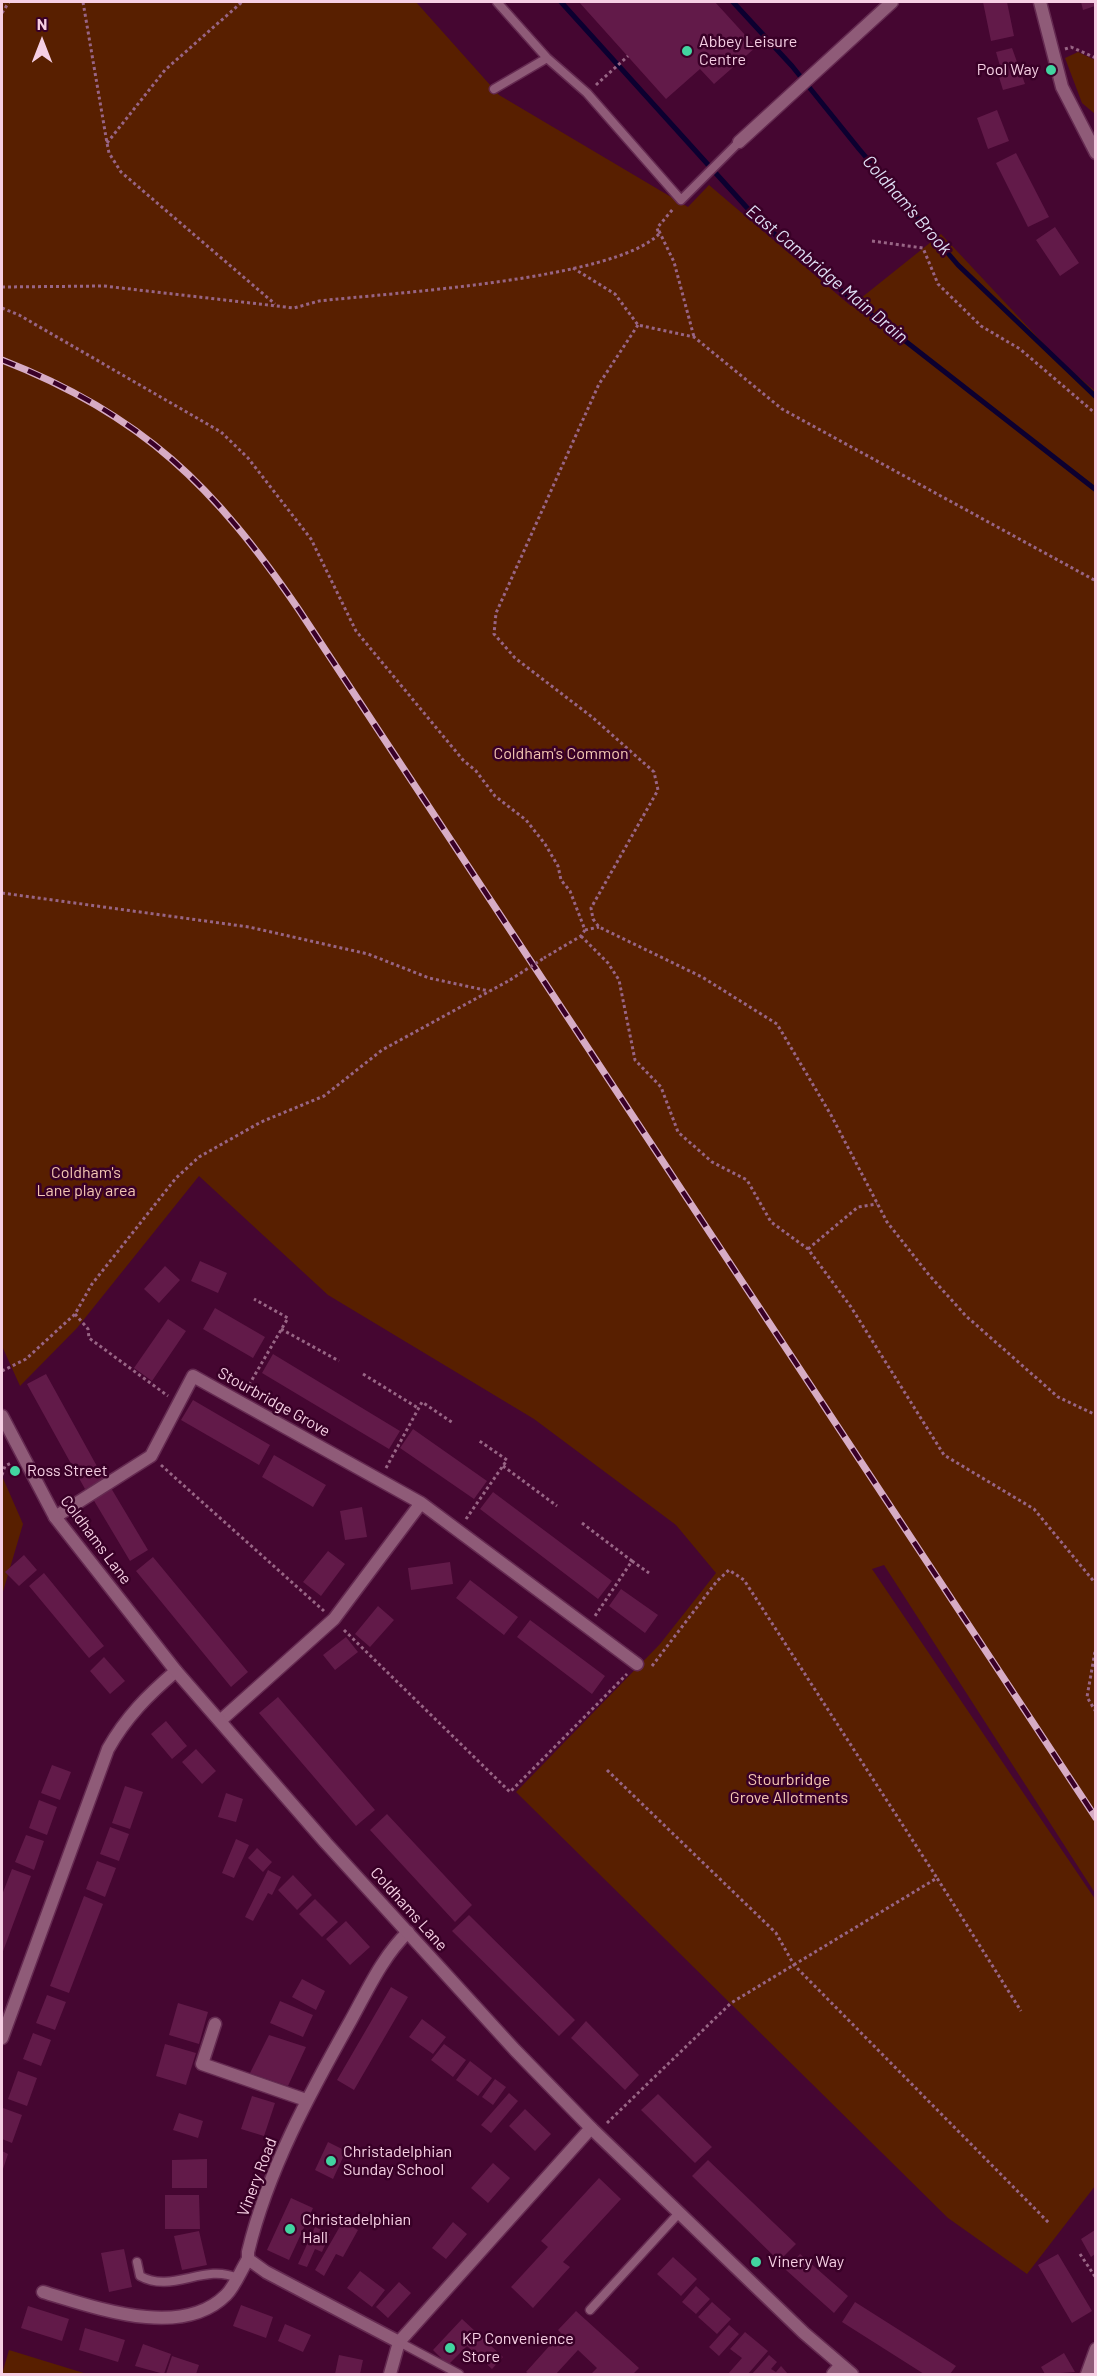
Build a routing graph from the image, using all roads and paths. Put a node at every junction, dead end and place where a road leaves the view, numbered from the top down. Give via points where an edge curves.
1 (9, 2) edge
2 (83, 2) edge
3 (242, 2) edge
4 (497, 2) edge
5 (892, 2) edge
6 (1040, 2) edge
7 (2, 13) edge
8 (1052, 52) junction
9 (628, 56) dead end
10 (547, 58) junction
11 (1095, 58) edge
12 (609, 73) dead end
13 (494, 88) dead end
14 (1092, 139) edge
15 (739, 142) joint
16 (107, 143) junction
17 (1095, 153) edge
18 (681, 200) junction
19 (657, 228) junction
20 (872, 241) dead end
21 (573, 268) junction
22 (2, 287) edge
23 (276, 304) junction
24 (2, 308) edge
25 (638, 325) junction
26 (694, 337) junction
27 (1095, 414) edge
28 (1095, 581) edge
29 (2, 893) edge
30 (599, 927) junction
31 (585, 930) junction
32 (581, 936) junction
33 (491, 992) junction
34 (877, 1204) junction
35 (808, 1249) junction
36 (254, 1299) dead end
37 (75, 1314) junction
38 (281, 1329) junction
39 (339, 1361) dead end
40 (2, 1371) edge
41 (363, 1374) dead end
42 (240, 1402) junction
43 (179, 1404) junction
44 (418, 1408) junction
45 (1095, 1415) edge
46 (2, 1416) edge
47 (453, 1423) dead end
48 (478, 1440) dead end
49 (151, 1456) junction
50 (503, 1466) junction
51 (380, 1480) junction
52 (422, 1503) junction
53 (557, 1506) dead end
54 (55, 1517) junction
55 (582, 1522) dead end
56 (458, 1531) junction
57 (632, 1561) junction
58 (649, 1573) dead end
59 (1095, 1583) edge
60 (1095, 1590) edge
61 (334, 1619) junction
62 (588, 1628) junction
63 (1095, 1646) edge
64 (637, 1664) joint
65 (176, 1671) junction
66 (646, 1674) dead end
67 (1095, 1712) edge
68 (220, 1721) junction
69 (607, 1770) dead end
70 (937, 1878) junction
71 (408, 1932) junction
72 (794, 1965) junction
73 (1021, 2011) dead end
74 (215, 2024) dead end
75 (2, 2038) edge
76 (306, 2100) junction
77 (594, 2130) junction
78 (679, 2213) junction
79 (1050, 2224) dead end
80 (1080, 2254) dead end
81 (248, 2259) junction
82 (137, 2262) dead end
83 (237, 2278) junction
84 (1095, 2278) edge
85 (43, 2292) dead end
86 (590, 2310) dead end
87 (399, 2342) junction
88 (1095, 2349) edge
89 (837, 2370) edge
90 (390, 2374) edge
91 (459, 2374) edge
92 (852, 2374) edge
93 (1087, 2374) edge

1 - 7 path
2 - 16 path
3 - 16 path via 165,70
4 - 10 lane
5 - 15 street
6 - 8 street
8 - 11 path via 1071,47
8 - 14 street via 1062,87
9 - 12 path
10 - 13 lane
10 - 18 lane via 587,93
14 - 17 street
15 - 18 lane
16 - 23 path via 121,172
18 - 19 path
19 - 21 path via 659,234 634,251
19 - 26 path via 674,262
20 - 27 path via 923,248 938,284 974,319 1020,349
21 - 23 path via 534,277 319,301 294,308
21 - 25 path via 615,294
22 - 23 path via 104,286
24 - 31 path via 221,432 248,458 311,539 356,631 495,796 526,820 545,844
25 - 26 path
25 - 30 path via 599,384 496,613 494,634 515,658 592,717 654,772 658,790 591,908
26 - 28 path via 782,409
29 - 33 path via 249,927 368,954 429,978
30 - 31 path
30 - 34 path via 702,977 777,1024
31 - 32 path
32 - 33 path, bridge
32 - 35 path via 619,980 635,1060 661,1087 678,1132 712,1162 747,1180 771,1222
33 - 37 path via 382,1050 324,1096 261,1122 199,1157 176,1178 106,1266
34 - 35 path via 858,1207
34 - 45 path via 887,1222 966,1316 1058,1396
35 - 59 path via 851,1307 944,1455 1034,1509
36 - 38 path via 288,1318
37 - 40 path via 26,1359
37 - 43 path via 88,1329 89,1338
38 - 39 path
38 - 42 path
41 - 44 path
42 - 43 street, Stourbridge Grove via 193,1376
42 - 51 street, Stourbridge Grove
43 - 49 street, Stourbridge Grove
44 - 47 path via 422,1402
44 - 51 path
46 - 54 street, Coldhams Lane
48 - 50 path via 507,1460
49 - 54 street, Stourbridge Grove
49 - 61 path
50 - 53 path
50 - 56 path
51 - 52 street, Stourbridge Grove
52 - 56 street, Stourbridge Grove
52 - 61 street
54 - 65 street, Coldhams Lane
55 - 57 path
56 - 62 street, Stourbridge Grove
57 - 58 path
57 - 62 path
59 - 60 path
61 - 64 path via 510,1792
61 - 68 street
62 - 64 street, Stourbridge Grove
63 - 67 path via 1087,1697
65 - 68 street, Coldhams Lane
65 - 75 street via 141,1702 108,1749
66 - 70 path via 717,1581 729,1570 744,1580
68 - 71 street, Coldhams Lane
69 - 72 path via 776,1933
70 - 72 path
70 - 73 path
71 - 76 street, Vinery Road via 384,1961
71 - 77 street, Coldhams Lane
72 - 77 path via 731,2003
72 - 79 path
74 - 76 street via 202,2064
76 - 81 street, Vinery Road via 277,2165 250,2241
77 - 78 street, Coldhams Lane
77 - 87 street
78 - 86 lane
78 - 89 street, Coldhams Lane
80 - 84 path
81 - 83 street, Vinery Road
81 - 87 street
82 - 83 lane via 140,2276 150,2282 214,2272
83 - 85 street, Vinery Road via 219,2300 181,2315 122,2316
87 - 90 street
87 - 91 lane
88 - 93 street
89 - 92 street, Coldhams Lane

